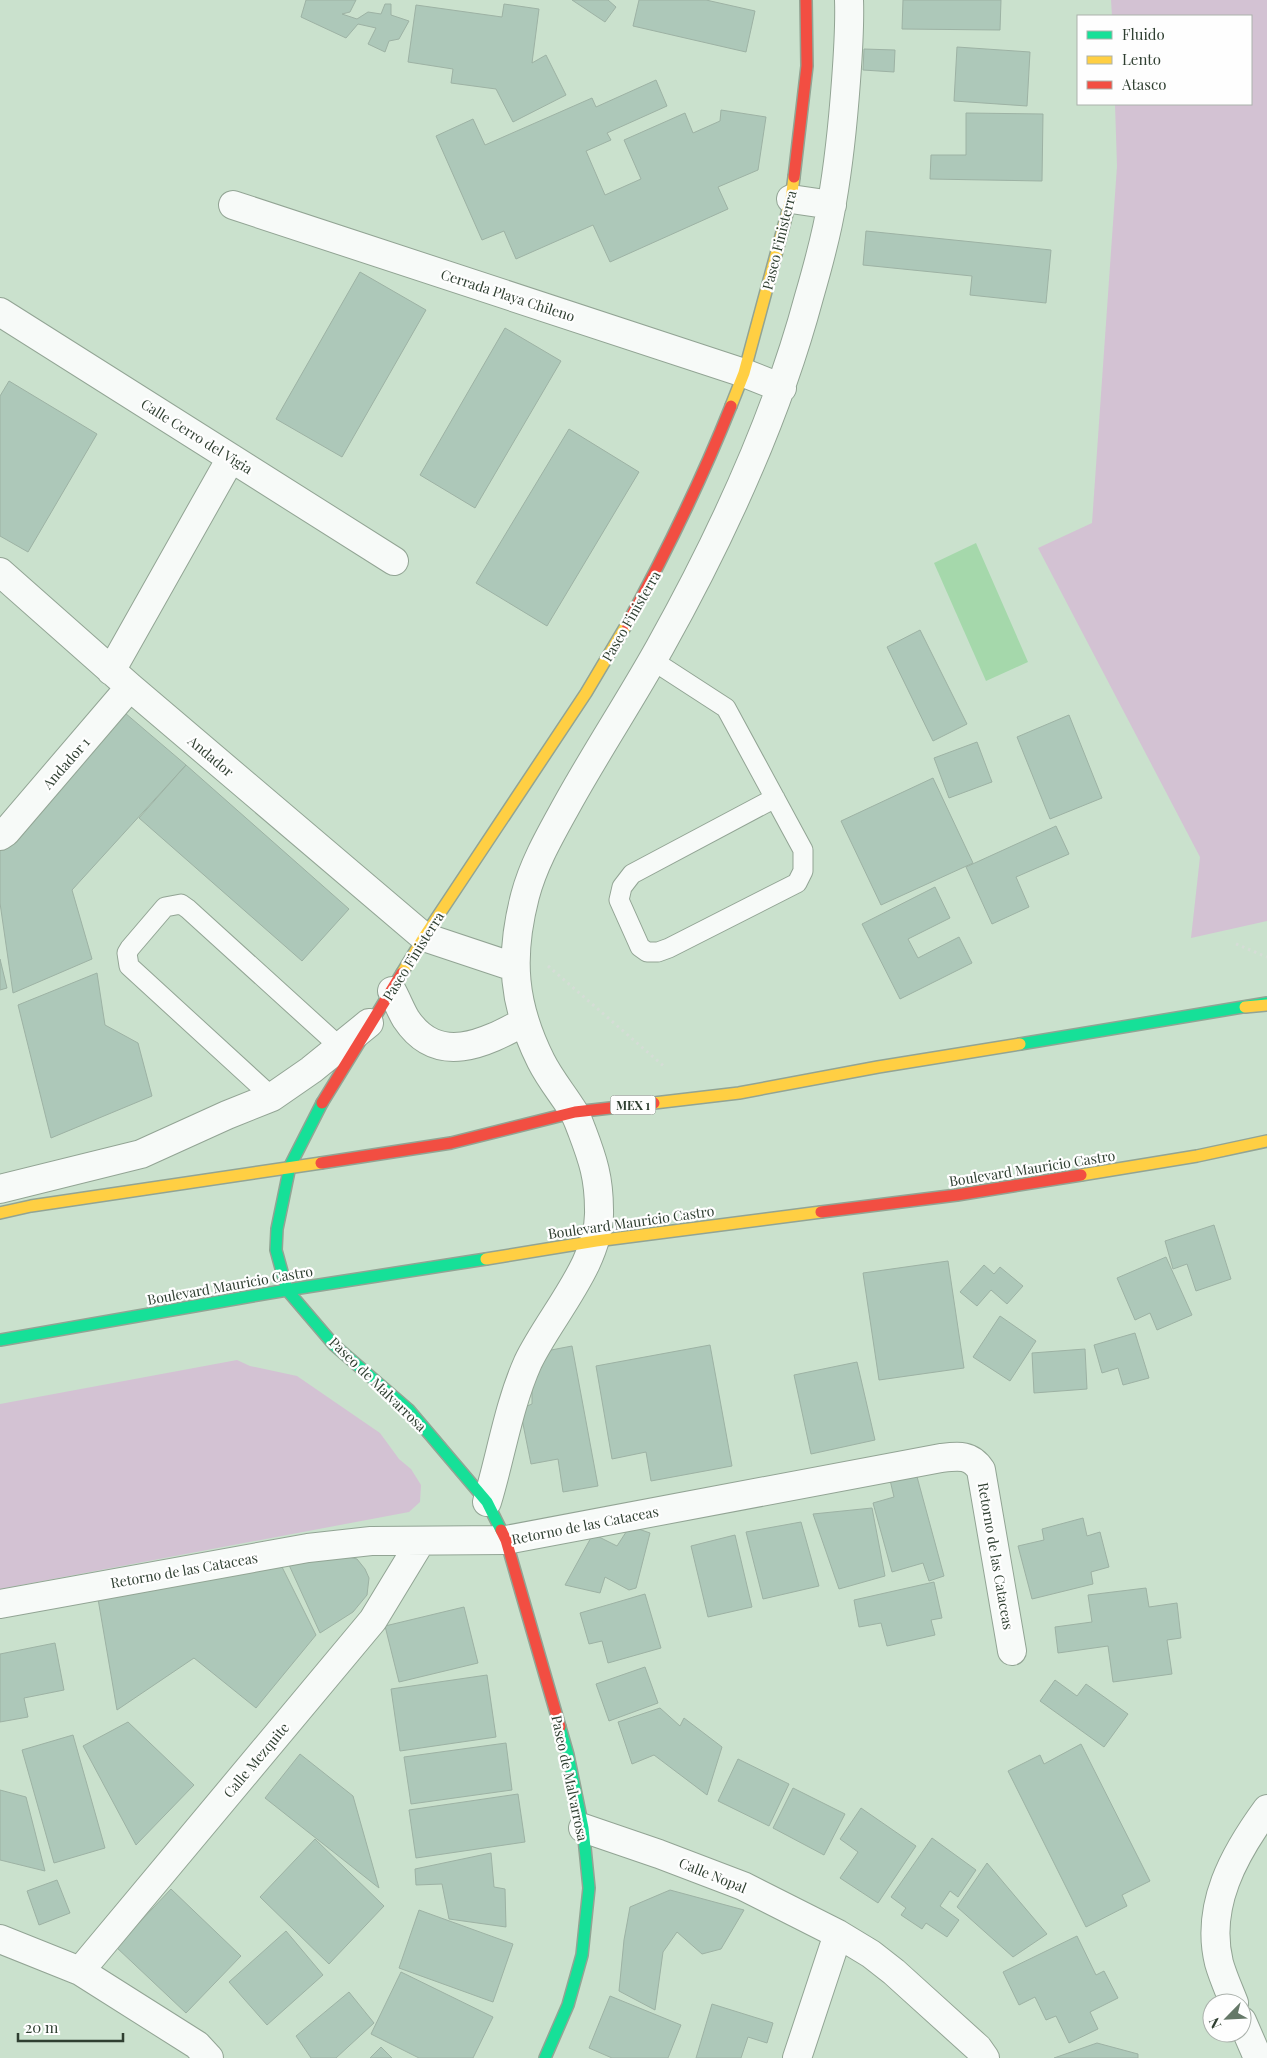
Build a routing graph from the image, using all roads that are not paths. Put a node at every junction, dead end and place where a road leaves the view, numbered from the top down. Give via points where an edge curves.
1 (806, 0) edge
2 (849, 0) edge
3 (792, 199) junction
4 (233, 205) dead end
5 (832, 205) junction
6 (0, 312) edge
7 (744, 373) junction
8 (782, 388) junction
9 (231, 458) junction
10 (394, 561) dead end
11 (0, 572) edge
12 (652, 660) junction
13 (121, 679) junction
14 (775, 798) junction
15 (0, 836) edge
16 (424, 936) junction
17 (514, 967) junction
18 (392, 991) junction
19 (1267, 1004) edge
20 (372, 1021) junction
21 (524, 1022) junction
22 (340, 1047) junction
23 (272, 1097) junction
24 (575, 1112) junction
25 (1267, 1141) edge
26 (1267, 1153) edge
27 (1197, 1156) junction
28 (290, 1166) junction
29 (0, 1189) edge
30 (0, 1213) edge
31 (596, 1241) junction
32 (288, 1290) junction
33 (0, 1340) edge
34 (487, 1502) junction
35 (506, 1540) junction
36 (421, 1542) junction
37 (0, 1604) edge
38 (1012, 1651) dead end
39 (1267, 1809) edge
40 (583, 1828) junction
41 (838, 1934) junction
42 (0, 1939) edge
43 (80, 1971) junction
44 (1230, 1993) edge
45 (1252, 2043) edge
46 (194, 2054) edge
47 (545, 2058) edge
48 (797, 2058) edge
49 (985, 2058) edge
50 (1258, 2058) edge

1 - 3 main road, Paseo Finisterra via 807,66
2 - 5 street via 843,122
3 - 5 street
3 - 7 main road, Paseo Finisterra
4 - 7 street, Cerrada Playa Chileno
5 - 8 street via 799,336
6 - 9 street, Calle Cerro del Vigia
7 - 8 street, Cerrada Playa Chileno
7 - 16 main road, Paseo Finisterra via 701,480 616,645
8 - 12 street via 728,516 693,588
9 - 10 street, Calle Cerro del Vigia
9 - 13 street, Andador 1
11 - 13 street, Andador
12 - 14 lane via 726,708
12 - 17 street via 543,846 533,870 516,938
13 - 15 street, Andador 1
13 - 16 street, Andador
14 - 14 lane via 632,874 622,887 619,900 640,947 648,952 669,948 797,883 803,871 803,850
16 - 17 street
16 - 18 main road, Paseo Finisterra
17 - 21 street
18 - 20 main road, Paseo Finisterra
18 - 21 street via 406,1020 418,1033 446,1048 469,1047
19 - 24 main road, MEX 1 via 878,1067 739,1093
20 - 22 street
20 - 28 main road, Paseo Finisterra via 325,1096
21 - 24 street via 542,1062
22 - 23 street
22 - 23 lane via 188,909 181,904 165,907 130,948 127,953 129,966
23 - 29 street via 141,1154
24 - 28 main road, MEX 1 via 451,1143
24 - 31 street via 596,1167 600,1217
25 - 27 main road, Boulevard Mauricio Castro
26 - 27 lane
27 - 31 main road, Boulevard Mauricio Castro via 957,1195
28 - 30 main road, MEX 1
28 - 32 main road, Paseo Finisterra via 276,1243
31 - 32 main road, Boulevard Mauricio Castro
31 - 34 street via 528,1364 510,1412
32 - 33 main road, Boulevard Mauricio Castro
32 - 34 main road, Paseo de Malvarrosa via 334,1345 409,1410
34 - 35 main road, Paseo de Malvarrosa
35 - 36 street, Retorno de las Cataceas
35 - 38 street, Retorno de las Cataceas via 941,1458 968,1457 981,1470
35 - 40 main road, Paseo de Malvarrosa via 568,1755
36 - 37 street, Retorno de las Cataceas via 371,1542 308,1548
36 - 43 street, Calle Mezquite via 372,1620
39 - 44 street via 1246,1838 1230,1869 1217,1908 1219,1963
40 - 41 street, Calle Nopal via 743,1886
40 - 47 main road, Paseo de Malvarrosa via 589,1888 582,1954 568,2005
41 - 48 street
41 - 49 street, Calle Nopal via 894,1972
42 - 43 street
43 - 46 street
45 - 50 street

